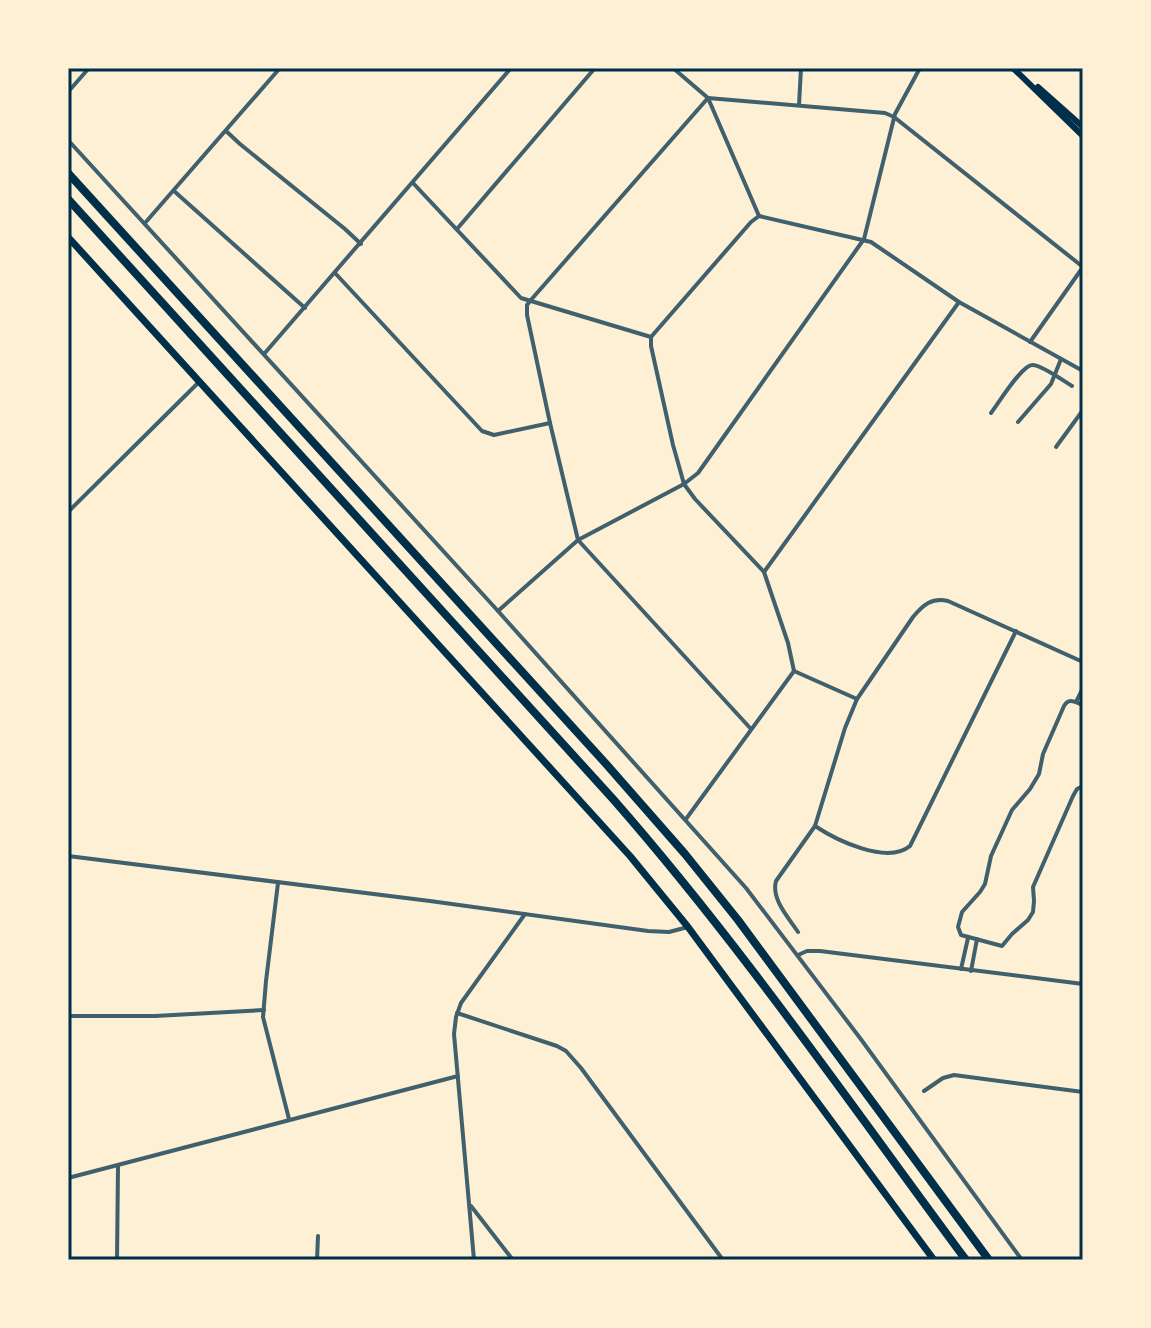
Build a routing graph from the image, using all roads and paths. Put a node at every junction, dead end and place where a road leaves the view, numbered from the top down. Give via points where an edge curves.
1 (89, 68) edge
2 (280, 68) edge
3 (511, 68) edge
4 (595, 68) edge
5 (673, 68) edge
6 (801, 68) edge
7 (920, 68) edge
8 (1016, 68) edge
9 (68, 92) edge
10 (708, 98) junction
11 (799, 105) junction
12 (894, 117) junction
13 (1083, 127) edge
14 (226, 131) junction
15 (1083, 136) edge
16 (68, 140) edge
17 (68, 173) edge
18 (413, 182) junction
19 (174, 191) junction
20 (68, 199) edge
21 (759, 216) junction
22 (145, 223) junction
23 (457, 229) junction
24 (68, 237) edge
25 (864, 239) junction
26 (361, 244) junction
27 (1083, 267) edge
28 (335, 273) junction
29 (530, 301) junction
30 (959, 302) junction
31 (305, 308) junction
32 (651, 337) junction
33 (1030, 342) junction
34 (264, 355) junction
35 (1061, 359) junction
36 (1083, 371) edge
37 (1055, 376) junction
38 (199, 382) junction
39 (1072, 386) dead end
40 (1083, 410) edge
41 (991, 413) dead end
42 (1018, 422) dead end
43 (550, 423) junction
44 (1056, 447) dead end
45 (684, 484) junction
46 (68, 512) edge
47 (578, 540) junction
48 (764, 572) junction
49 (498, 611) junction
50 (1016, 631) junction
51 (1083, 662) edge
52 (794, 671) junction
53 (1083, 688) edge
54 (857, 699) junction
55 (1076, 702) junction
56 (1083, 705) edge
57 (751, 729) junction
58 (1083, 786) edge
59 (686, 819) junction
60 (815, 826) junction
61 (68, 856) edge
62 (278, 883) junction
63 (525, 914) junction
64 (688, 927) junction
65 (798, 932) dead end
66 (968, 938) junction
67 (977, 939) junction
68 (798, 955) junction
69 (961, 969) junction
70 (971, 971) junction
71 (1083, 984) edge
72 (264, 1010) junction
73 (457, 1013) junction
74 (68, 1016) edge
75 (458, 1076) junction
76 (924, 1091) dead end
77 (1083, 1092) edge
78 (289, 1119) junction
79 (118, 1166) junction
80 (68, 1178) edge
81 (470, 1204) junction
82 (318, 1236) dead end
83 (117, 1260) edge
84 (317, 1260) edge
85 (474, 1260) edge
86 (513, 1260) edge
87 (723, 1260) edge
88 (934, 1260) edge
89 (966, 1260) edge
90 (989, 1260) edge
91 (1022, 1260) edge

1 - 9 street
2 - 14 street
3 - 18 street
4 - 23 street
5 - 10 street
6 - 11 street
7 - 12 street
8 - 13 main road
8 - 15 main road
10 - 11 street
10 - 21 street
10 - 29 street
11 - 12 street
12 - 25 street
12 - 27 street
14 - 19 street
14 - 26 street
16 - 22 street
17 - 90 highway via 685,854
18 - 23 street
18 - 26 street
19 - 22 street
19 - 31 street
20 - 89 highway via 672,866
21 - 25 street
21 - 32 street
22 - 34 street
23 - 29 street via 511,289
24 - 38 main road
25 - 30 street
25 - 45 street via 703,466
26 - 28 street
27 - 33 street
28 - 31 street
28 - 43 street via 482,431 494,435
29 - 32 street
29 - 43 street via 527,315
30 - 33 street
30 - 48 street
31 - 34 street
32 - 45 street
33 - 35 street
34 - 49 street
35 - 36 street
35 - 37 street
37 - 39 street
37 - 41 street via 1037,366 1026,368
37 - 42 street
38 - 46 street
38 - 64 main road via 630,856
40 - 44 street
43 - 47 street
45 - 47 street
45 - 48 street
47 - 49 street
47 - 57 street
48 - 52 street
49 - 59 street
50 - 51 street
50 - 54 street via 948,601 930,602 913,617
50 - 60 street via 906,850 867,849
52 - 54 street
52 - 57 street
53 - 55 street
54 - 60 street
55 - 56 street
55 - 66 street via 1064,706 1037,778 1009,814 985,884 962,912 958,930
57 - 59 street
58 - 67 street via 1074,794 1033,887 1028,920 1003,946
59 - 68 street
60 - 65 street via 774,884 776,897
61 - 62 street
62 - 63 street
62 - 72 street
63 - 64 street via 661,932
63 - 73 street
64 - 88 main road
66 - 67 street
66 - 69 street
67 - 70 street
68 - 69 street via 820,951
68 - 91 street
69 - 70 street
70 - 71 street
72 - 74 street
72 - 78 street
73 - 75 street
73 - 87 street via 566,1051
75 - 78 street
75 - 81 street
76 - 77 street via 954,1075
78 - 79 street
79 - 80 street
79 - 83 street
81 - 85 street
81 - 86 street
82 - 84 street

